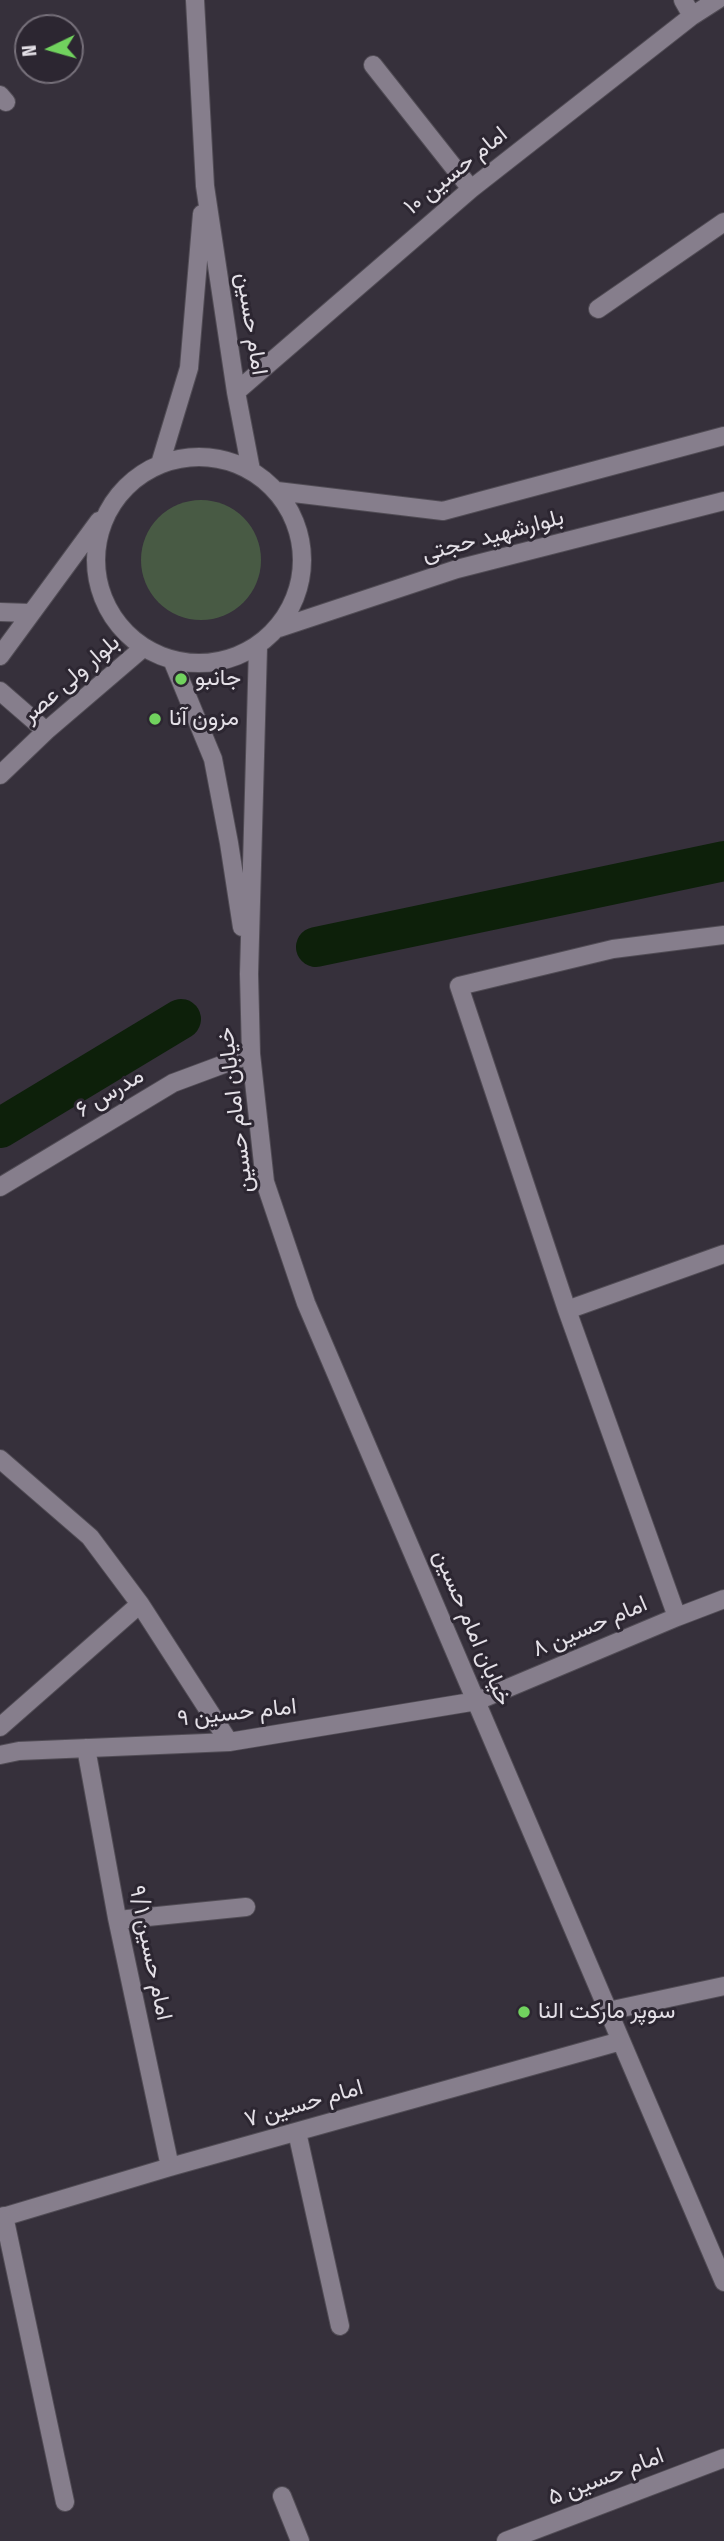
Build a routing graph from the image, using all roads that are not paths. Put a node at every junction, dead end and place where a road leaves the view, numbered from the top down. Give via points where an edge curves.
1 (195, 0) edge
2 (682, 0) edge
3 (717, 0) edge
4 (692, 16) junction
5 (373, 65) dead end
6 (205, 186) junction
7 (471, 189) junction
8 (724, 222) edge
9 (598, 309) dead end
10 (236, 392) junction
11 (724, 436) edge
12 (160, 464) junction
13 (251, 470) junction
14 (277, 491) junction
15 (724, 501) edge
16 (107, 510) junction
17 (0, 612) edge
18 (30, 612) junction
19 (279, 628) junction
20 (258, 647) junction
21 (143, 648) junction
22 (0, 656) edge
23 (173, 662) junction
24 (0, 691) edge
25 (46, 731) junction
26 (0, 775) edge
27 (724, 935) edge
28 (249, 974) junction
29 (251, 1054) junction
30 (0, 1187) edge
31 (724, 1254) edge
32 (567, 1310) junction
33 (0, 1459) edge
34 (724, 1599) edge
35 (140, 1604) junction
36 (677, 1617) junction
37 (477, 1701) junction
38 (0, 1727) edge
39 (0, 1741) edge
40 (229, 1742) junction
41 (86, 1748) junction
42 (19, 1751) junction
43 (0, 1755) edge
44 (246, 1908) dead end
45 (117, 1920) junction
46 (724, 1986) edge
47 (608, 2011) junction
48 (621, 2041) junction
49 (297, 2132) junction
50 (170, 2167) junction
51 (2, 2217) edge
52 (722, 2271) edge
53 (340, 2326) dead end
54 (724, 2458) edge
55 (282, 2496) dead end
56 (65, 2502) dead end
57 (300, 2541) edge
58 (506, 2541) edge

1 - 6 street, امام حسین
2 - 4 street
3 - 4 street, ۱۰ امام حسین
4 - 7 street, ۱۰ امام حسین
5 - 7 street
6 - 10 street, امام حسین
6 - 12 street, امام حسین via 188,368
7 - 10 street, ۱۰ امام حسین
8 - 9 street
10 - 13 street, امام حسین
11 - 14 street, بلوارشهید حجتی via 443,511
12 - 13 street via 194,456 223,459
12 - 16 street via 130,482
13 - 14 street
14 - 19 street via 295,520 303,552 298,592
15 - 19 street, بلوارشهید حجتی via 457,569
16 - 18 street
16 - 21 street via 96,544 98,584 114,620
17 - 18 street
18 - 22 street
19 - 20 street
20 - 23 street via 217,663
20 - 28 street, خیابان امام حسین
21 - 23 street
21 - 25 street, بلوار ولی عصر
23 - 28 street, خیابان امام حسین via 213,759
24 - 25 street
25 - 26 street, بلوار ولی عصر
27 - 32 street via 613,949 459,986
28 - 29 street, خیابان امام حسین
29 - 30 street, مدرس ۶ via 173,1083
29 - 37 street, خیابان امام حسین via 265,1182 306,1303
31 - 32 street
32 - 36 street
33 - 35 street via 90,1537
34 - 36 street, امام حسین ۸
35 - 38 street
35 - 40 street
36 - 37 street, امام حسین ۸
37 - 40 street, امام حسین ۹
37 - 47 street, خیابان امام حسین
39 - 42 street
40 - 41 street, امام حسین ۹
41 - 42 street, امام حسین ۹
41 - 45 street, امام حسین ۹/۱
42 - 43 street, امام حسین ۹
44 - 45 street
45 - 50 street, امام حسین ۹/۱
46 - 47 street
47 - 48 street, خیابان امام حسین
48 - 49 street, امام حسین ۷
48 - 52 street, خیابان امام حسین
49 - 50 street, امام حسین ۷
49 - 53 street
50 - 51 street, امام حسین ۷
51 - 56 street
54 - 58 street, امام حسین ۵
55 - 57 street

